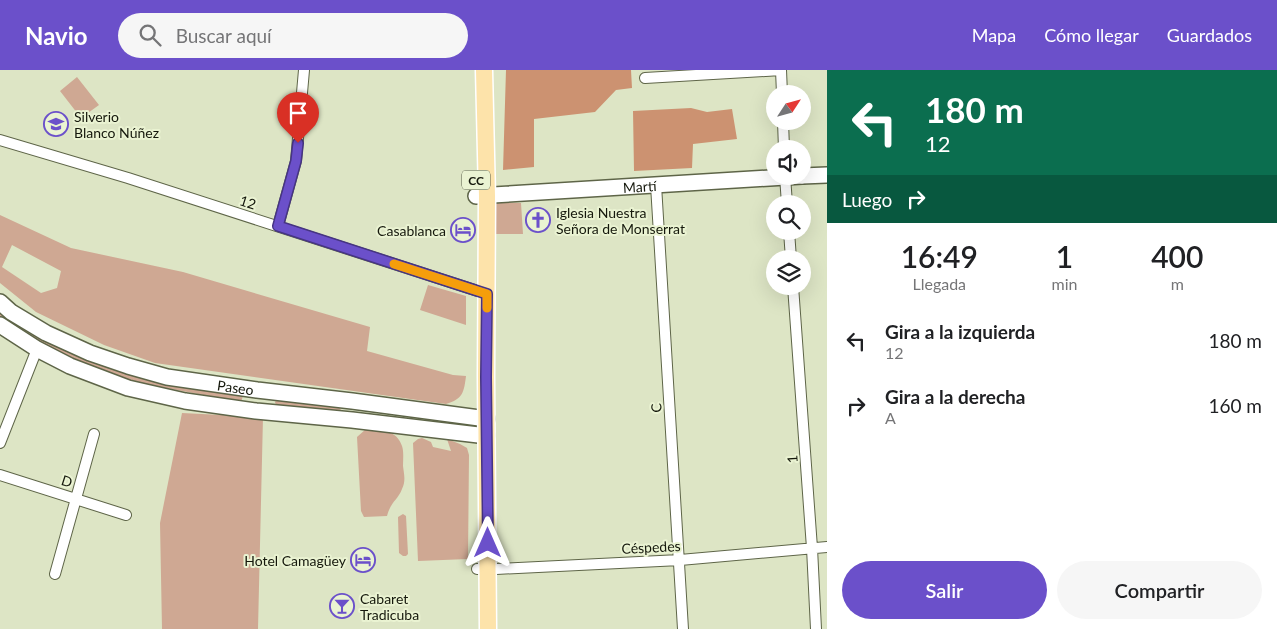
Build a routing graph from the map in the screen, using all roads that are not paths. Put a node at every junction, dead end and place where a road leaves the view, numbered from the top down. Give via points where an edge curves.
1 (304, 70) edge
2 (475, 70) edge
3 (484, 70) edge
4 (781, 70) edge
5 (646, 78) dead end
6 (782, 85) edge
7 (0, 140) edge
8 (827, 175) edge
9 (811, 176) edge
10 (766, 178) edge
11 (656, 186) junction
12 (482, 196) junction
13 (278, 226) junction
14 (482, 292) junction
15 (794, 295) edge
16 (0, 302) edge
17 (0, 325) edge
18 (36, 349) junction
19 (257, 390) junction
20 (256, 411) junction
21 (482, 418) junction
22 (94, 434) dead end
23 (482, 435) junction
24 (0, 443) edge
25 (0, 475) edge
26 (75, 498) junction
27 (126, 515) dead end
28 (827, 547) edge
29 (812, 548) junction
30 (680, 560) junction
31 (482, 569) junction
32 (55, 574) dead end
33 (477, 629) edge
34 (488, 629) edge
35 (684, 629) edge
36 (816, 629) edge

1 - 13 street via 296,161
2 - 12 main road, CC
3 - 12 main road, CC
4 - 5 street
4 - 6 street
7 - 13 street, 12
8 - 9 street, Martí
10 - 11 street, Martí
11 - 12 street, Martí
11 - 30 street, C
12 - 14 main road, CC
13 - 14 street, 12
14 - 21 main road, CC
15 - 29 street, 1
16 - 19 street, Paseo via 46,333 90,353 167,377
17 - 18 street, Paseo
18 - 20 street, Paseo via 128,388 185,401
18 - 24 street
19 - 20 street
19 - 21 street, Paseo
20 - 23 street, Paseo
21 - 23 main road, CC
22 - 26 street
23 - 31 main road, CC
25 - 26 street, D
26 - 27 street, D
26 - 32 street
28 - 29 street, Céspedes
29 - 30 street, Céspedes
29 - 36 street, 1
30 - 31 street, Céspedes
30 - 35 street, C
31 - 33 main road, CC
31 - 34 main road, CC

